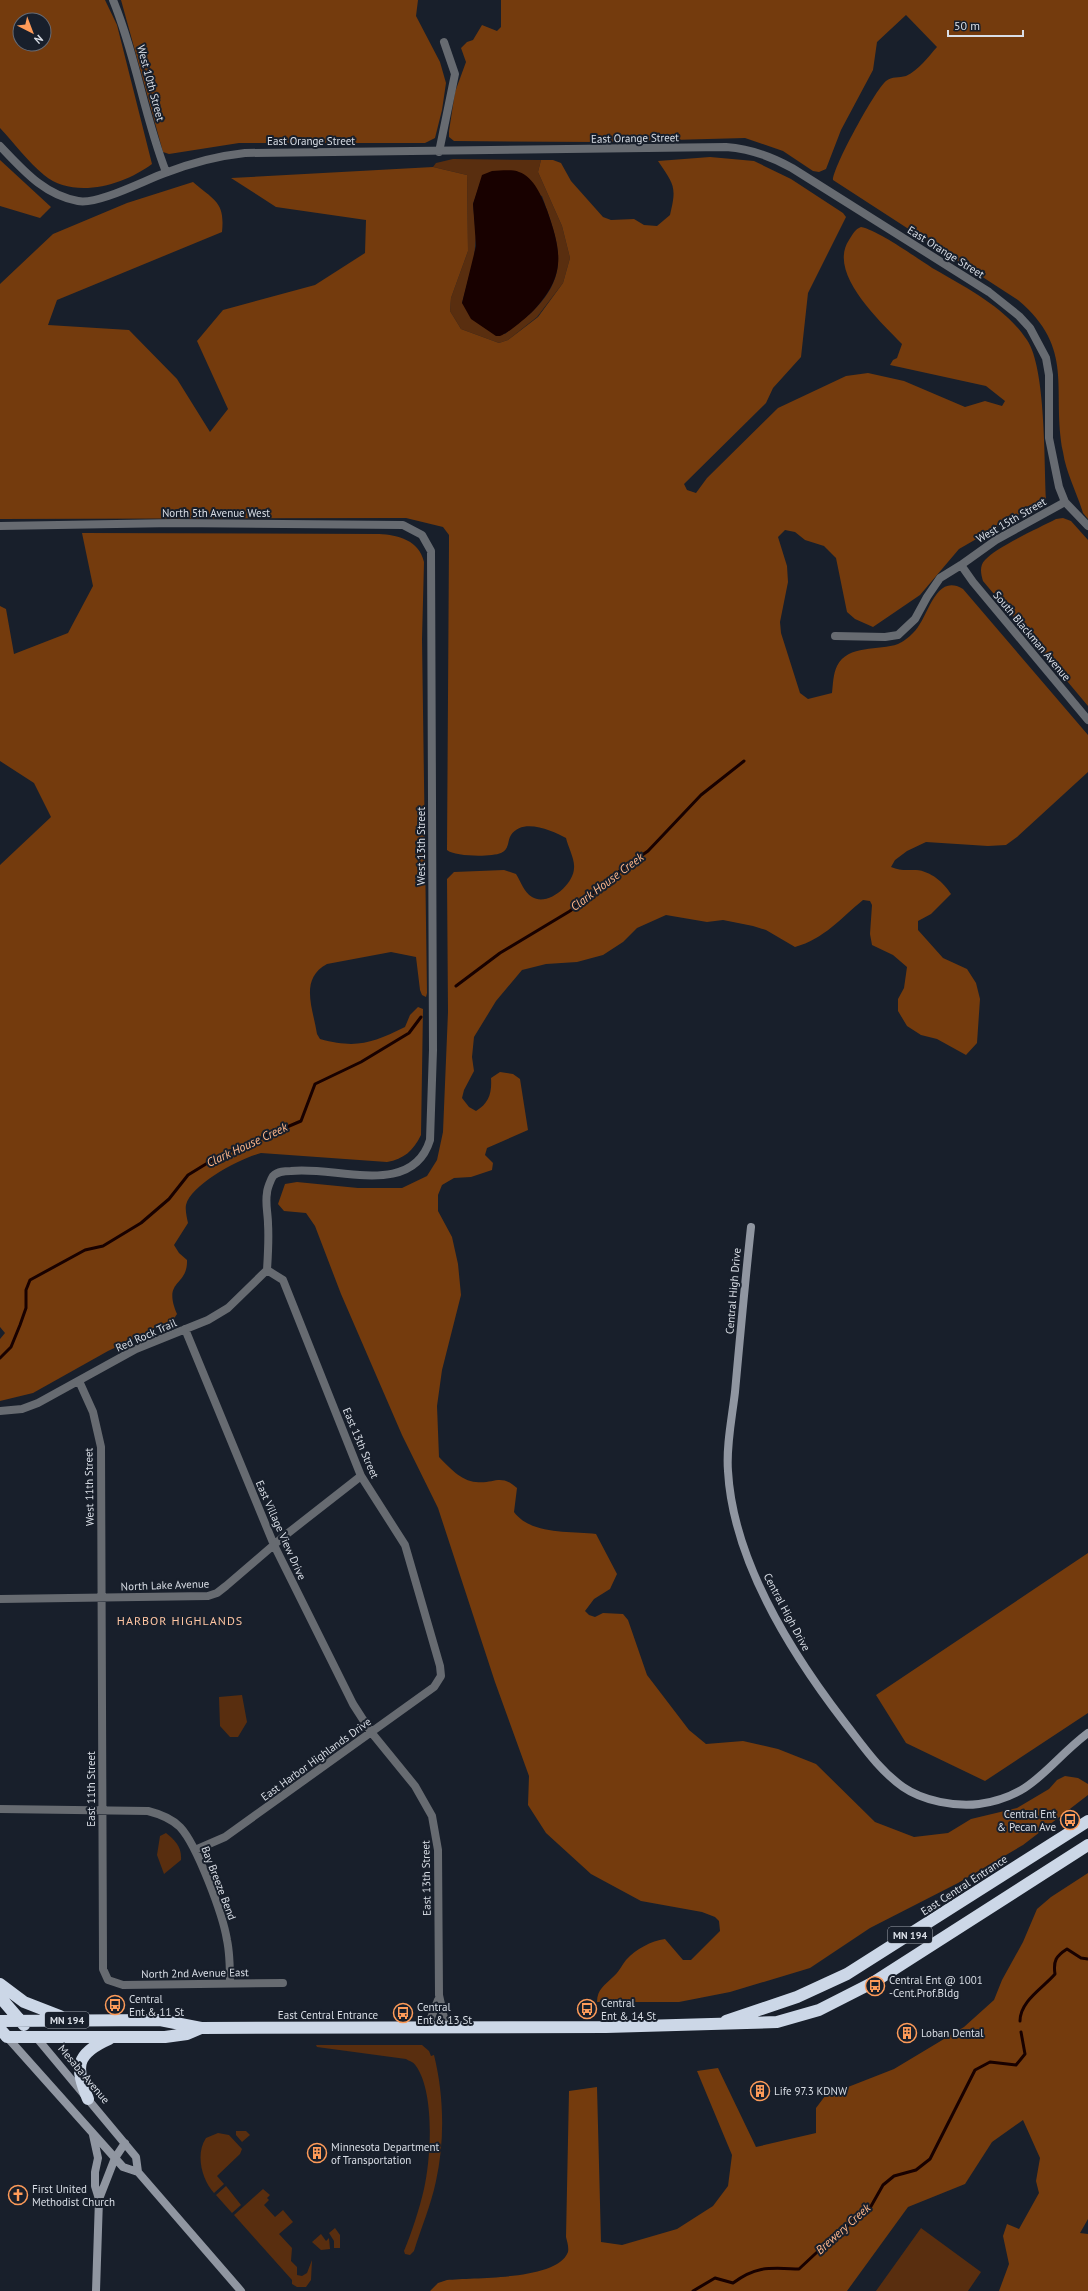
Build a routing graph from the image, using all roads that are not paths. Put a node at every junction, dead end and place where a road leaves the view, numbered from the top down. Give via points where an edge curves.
1 (113, 0) edge
2 (444, 42) dead end
3 (0, 146) edge
4 (439, 152) junction
5 (166, 172) junction
6 (1065, 502) junction
7 (0, 526) edge
8 (1088, 526) edge
9 (426, 541) joint
10 (961, 565) junction
11 (835, 636) dead end
12 (1088, 720) edge
13 (750, 1227) dead end
14 (267, 1270) junction
15 (185, 1329) junction
16 (79, 1381) junction
17 (0, 1411) edge
18 (361, 1476) junction
19 (274, 1545) junction
20 (101, 1597) junction
21 (0, 1599) edge
22 (441, 1676) joint
23 (371, 1732) junction
24 (1088, 1733) edge
25 (0, 1809) edge
26 (102, 1810) junction
27 (1088, 1821) edge
28 (1088, 1845) edge
29 (195, 1850) junction
30 (108, 1980) joint
31 (230, 1983) junction
32 (283, 1983) dead end
33 (0, 1984) edge
34 (439, 1995) junction
35 (0, 1998) edge
36 (72, 2020) junction
37 (0, 2021) edge
38 (21, 2021) junction
39 (719, 2023) junction
40 (446, 2027) junction
41 (200, 2028) junction
42 (427, 2028) junction
43 (2, 2034) edge
44 (36, 2037) junction
45 (112, 2037) junction
46 (88, 2099) junction
47 (92, 2132) junction
48 (125, 2143) junction
49 (115, 2158) junction
50 (138, 2172) junction
51 (99, 2199) junction
52 (96, 2291) edge
53 (241, 2291) edge

1 - 5 street, West 10th Street via 122,22 157,150
2 - 4 street via 455,74
3 - 5 street, East Orange Street via 32,180 48,190 80,202 103,197
4 - 5 street, East Orange Street via 245,153 206,159
4 - 6 street, East Orange Street via 726,147 744,148 780,161 989,292 1030,328 1046,358 1049,374 1049,438 1057,480
6 - 8 street, East Orange Street
6 - 10 street, West 15th Street via 996,540
7 - 9 street, North 5th Avenue West via 174,523 402,526 417,531
9 - 14 street, West 13th Street via 432,557 433,1050 431,1127 426,1152 414,1165 392,1174 297,1170 279,1172 273,1176 266,1192 269,1243
10 - 11 street, West 15th Street via 940,578 915,620 898,635
10 - 12 street, South Blackman Avenue
13 - 24 street, Central High Drive via 727,1469 732,1510 759,1586 790,1644 820,1690 877,1764 905,1788 930,1799 946,1802 977,1804 1011,1796 1034,1782
14 - 15 street, Red Rock Trail via 228,1308 208,1320
14 - 18 street, East 13th Street via 283,1280
15 - 16 street, Red Rock Trail via 136,1349
15 - 19 street, East Village View Drive
16 - 17 street, Red Rock Trail via 38,1403 22,1409
16 - 20 street, West 11th Street via 93,1412 101,1447
18 - 19 street, North Lake Avenue
18 - 22 street, East 13th Street via 405,1545
19 - 20 street, North Lake Avenue via 226,1586 208,1596
19 - 23 street, East Village View Drive via 353,1704
20 - 21 street, North Lake Avenue
20 - 26 street, East 11th Street
22 - 23 street, East Harbor Highlands Drive via 434,1687
23 - 29 street, East Harbor Highlands Drive via 225,1837
23 - 34 street, East 13th Street via 420,1793 435,1828 438,1850
25 - 26 street, Bay Breeze Bend
26 - 29 street, Bay Breeze Bend via 152,1812 170,1819 179,1826
26 - 30 street, East 11th Street via 103,1969
27 - 39 highway, East Central Entrance / MN 194 via 848,1974 797,1997
28 - 39 highway, East Central Entrance / MN 194 via 874,1982 842,1999 819,2010 777,2022
29 - 31 street, Bay Breeze Bend via 224,1927
30 - 31 street, North 2nd Avenue East via 124,1985
31 - 32 street, North 2nd Avenue East
33 - 36 highway, MN 194 via 32,2006
34 - 40 street, East 13th Street
34 - 42 street, East 13th Street
35 - 38 highway, Mesaba Avenue
36 - 38 highway, East Central Entrance / MN 194
36 - 41 highway, East Central Entrance / MN 194 via 160,2020
37 - 38 highway, East Central Entrance
38 - 44 highway, Mesaba Avenue
39 - 40 highway, East Central Entrance / MN 194 via 662,2027
40 - 42 highway, East Central Entrance / MN 194
41 - 42 highway, East Central Entrance / MN 194
41 - 45 highway, East Central Entrance / MN 194 via 178,2036
43 - 44 highway, East Central Entrance / MN 194
43 - 47 street, Mesaba Avenue
44 - 45 highway, East Central Entrance / MN 194
44 - 46 street, Mesaba Avenue
45 - 46 highway via 89,2050 80,2062 80,2077
46 - 48 street, Mesaba Avenue
47 - 49 street, Mesaba Avenue
47 - 51 street via 98,2158 95,2186
48 - 49 street
48 - 50 street, Mesaba Avenue via 136,2157
49 - 50 street, Mesaba Avenue via 123,2167
49 - 51 street
50 - 53 street, Mesaba Avenue
51 - 52 street

